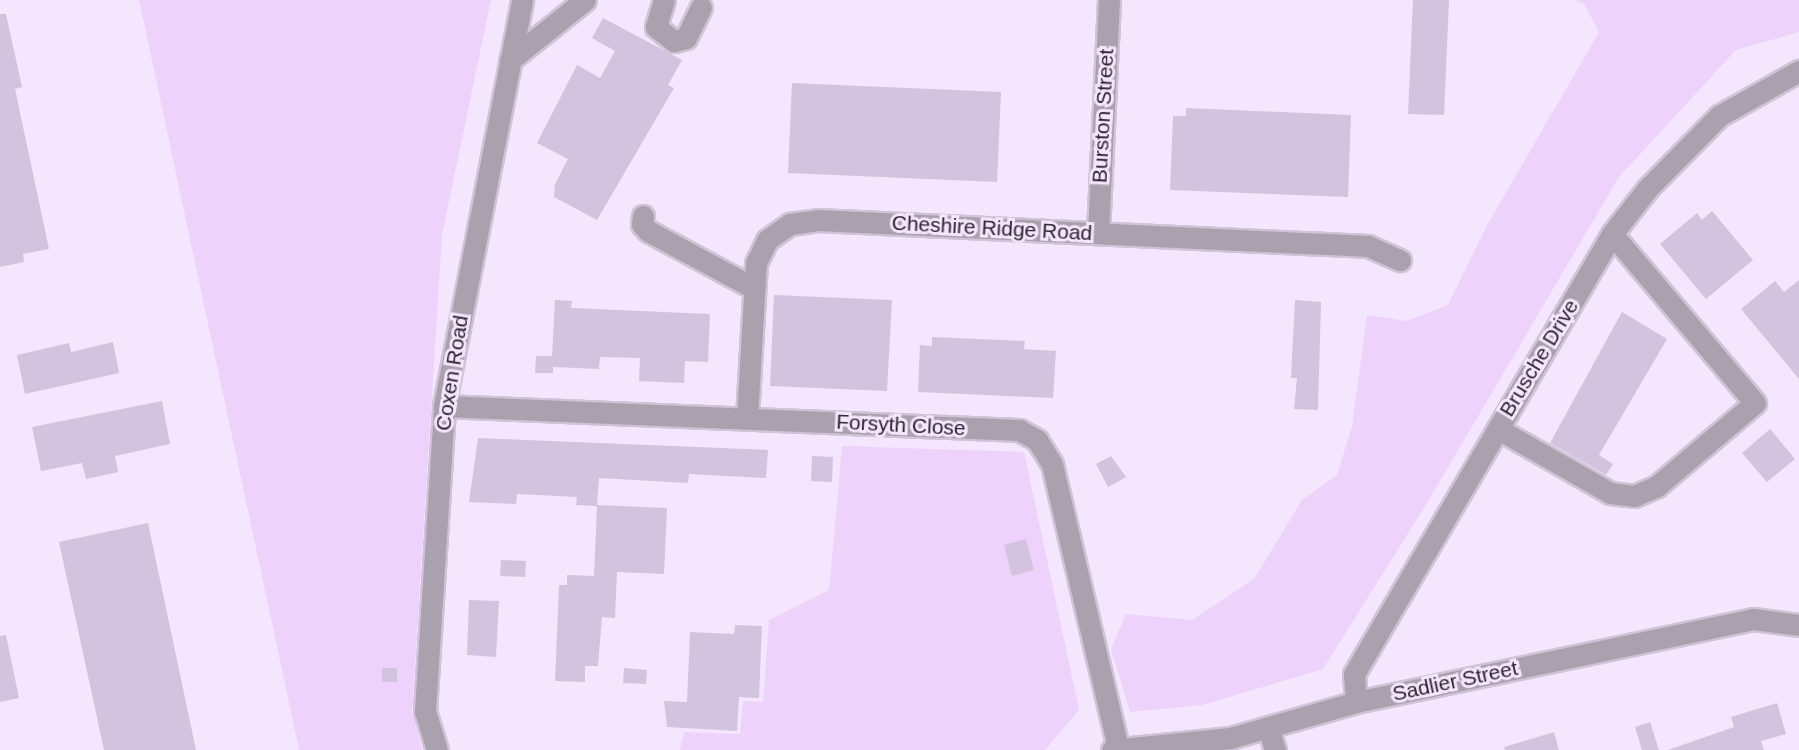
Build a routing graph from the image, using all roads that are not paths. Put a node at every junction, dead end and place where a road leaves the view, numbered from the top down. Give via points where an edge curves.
1 (522, 0) edge
2 (585, 0) edge
3 (664, 0) edge
4 (1108, 0) edge
5 (701, 7) dead end
6 (510, 60) junction
7 (1799, 71) edge
8 (643, 216) dead end
9 (1098, 233) junction
10 (1612, 234) junction
11 (1401, 260) dead end
12 (754, 288) junction
13 (444, 407) junction
14 (747, 418) junction
15 (1497, 429) junction
16 (1799, 625) edge
17 (1356, 702) junction
18 (1268, 727) junction
19 (1115, 749) edge
20 (437, 750) edge
21 (1275, 750) edge

1 - 6 lane, Coxen Road
2 - 6 lane
3 - 5 lane via 656,27 674,41 686,38
4 - 9 lane, Burston Street
6 - 13 lane, Coxen Road
7 - 10 lane, Brusche Drive via 1719,116 1667,167
8 - 12 lane via 648,231
9 - 11 lane, Cheshire Ridge Road via 1368,246
9 - 12 lane, Cheshire Ridge Road via 818,220 790,224 767,240 756,263
10 - 15 lane, Brusche Drive
10 - 15 lane via 1755,403 1657,486 1634,496 1610,493
12 - 14 lane, Cheshire Ridge Road
13 - 14 lane, Forsyth Close
13 - 20 lane, Coxen Road via 425,711
14 - 19 lane, Forsyth Close via 1019,430 1037,440 1052,464
15 - 17 lane, Brusche Drive via 1354,674
16 - 17 lane, Sadlier Street via 1753,618
17 - 18 lane, Sadlier Street
18 - 19 lane, Sadlier Street via 1230,738
18 - 21 lane

